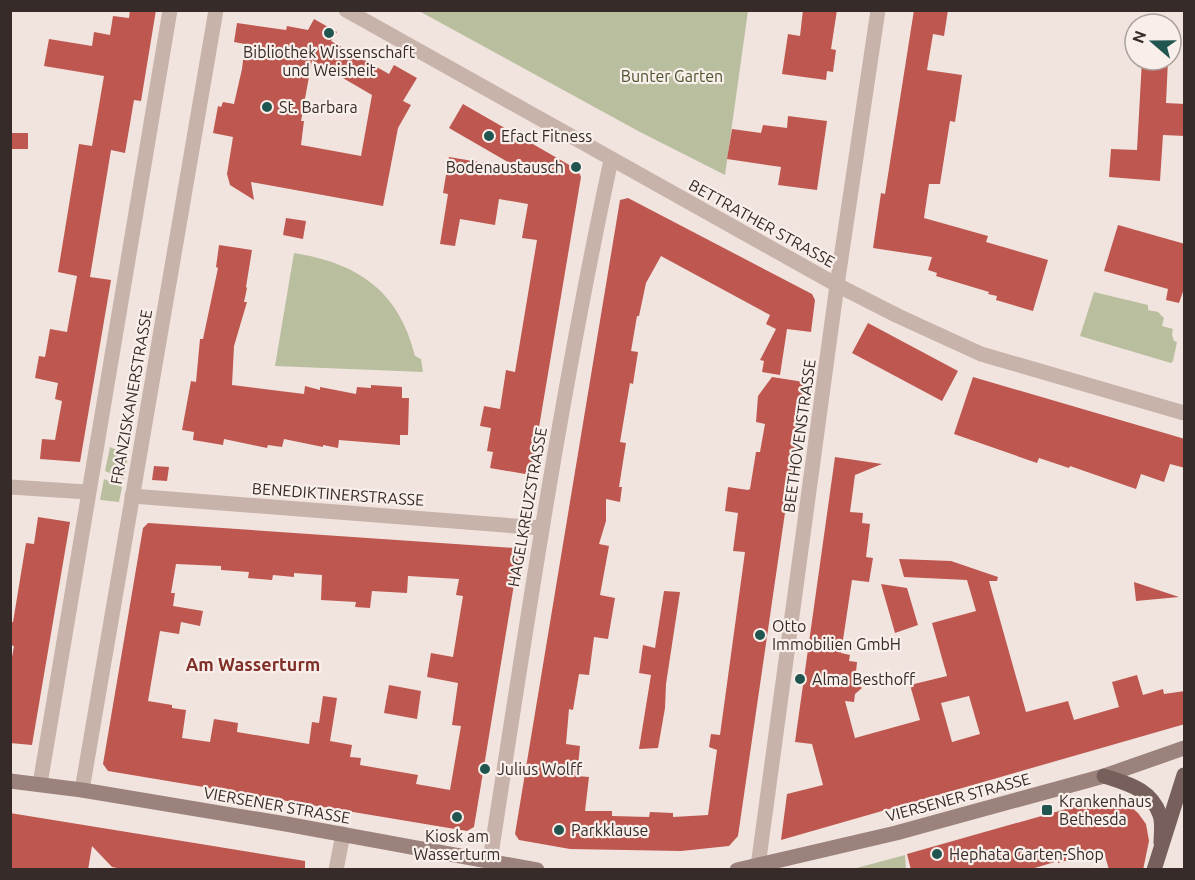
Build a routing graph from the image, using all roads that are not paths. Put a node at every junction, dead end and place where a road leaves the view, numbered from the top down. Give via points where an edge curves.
1 (170, 10) edge
2 (216, 10) edge
3 (346, 10) edge
4 (878, 10) edge
5 (611, 160) junction
6 (837, 285) junction
7 (1185, 413) edge
8 (10, 487) edge
9 (87, 492) junction
10 (132, 496) junction
11 (541, 528) junction
12 (1185, 748) edge
13 (1185, 776) edge
14 (1104, 777) junction
15 (10, 781) edge
16 (40, 784) junction
17 (82, 790) junction
18 (343, 834) junction
19 (1161, 843) junction
20 (490, 861) junction
21 (758, 866) junction
22 (336, 870) edge
23 (537, 870) edge
24 (737, 870) edge
25 (1154, 870) edge

1 - 9 street, FRANZISKANERSTRASSE
2 - 10 street, FRANZISKANERSTRASSE
3 - 5 street, BETTRATHER STRASSE
4 - 6 street, BEETHOVENSTRASSE
5 - 6 street, BETTRATHER STRASSE
5 - 11 street, HAGELKREUZSTRASSE
6 - 7 street, BETTRATHER STRASSE via 981,354
6 - 21 street, BEETHOVENSTRASSE
8 - 9 street
9 - 16 street, FRANZISKANERSTRASSE
10 - 11 street, BENEDIKTINERSTRASSE
10 - 17 street, FRANZISKANERSTRASSE
11 - 20 street, HAGELKREUZSTRASSE
12 - 14 main road, VIERSENER STRASSE
13 - 19 main road
14 - 19 main road via 1138,787 1149,796 1160,816
14 - 21 main road, VIERSENER STRASSE
15 - 16 main road, VIERSENER STRASSE
16 - 17 main road, VIERSENER STRASSE
17 - 18 main road, VIERSENER STRASSE
18 - 20 main road, VIERSENER STRASSE
18 - 22 street
19 - 25 main road
20 - 23 main road, VIERSENER STRASSE
21 - 24 main road, VIERSENER STRASSE

